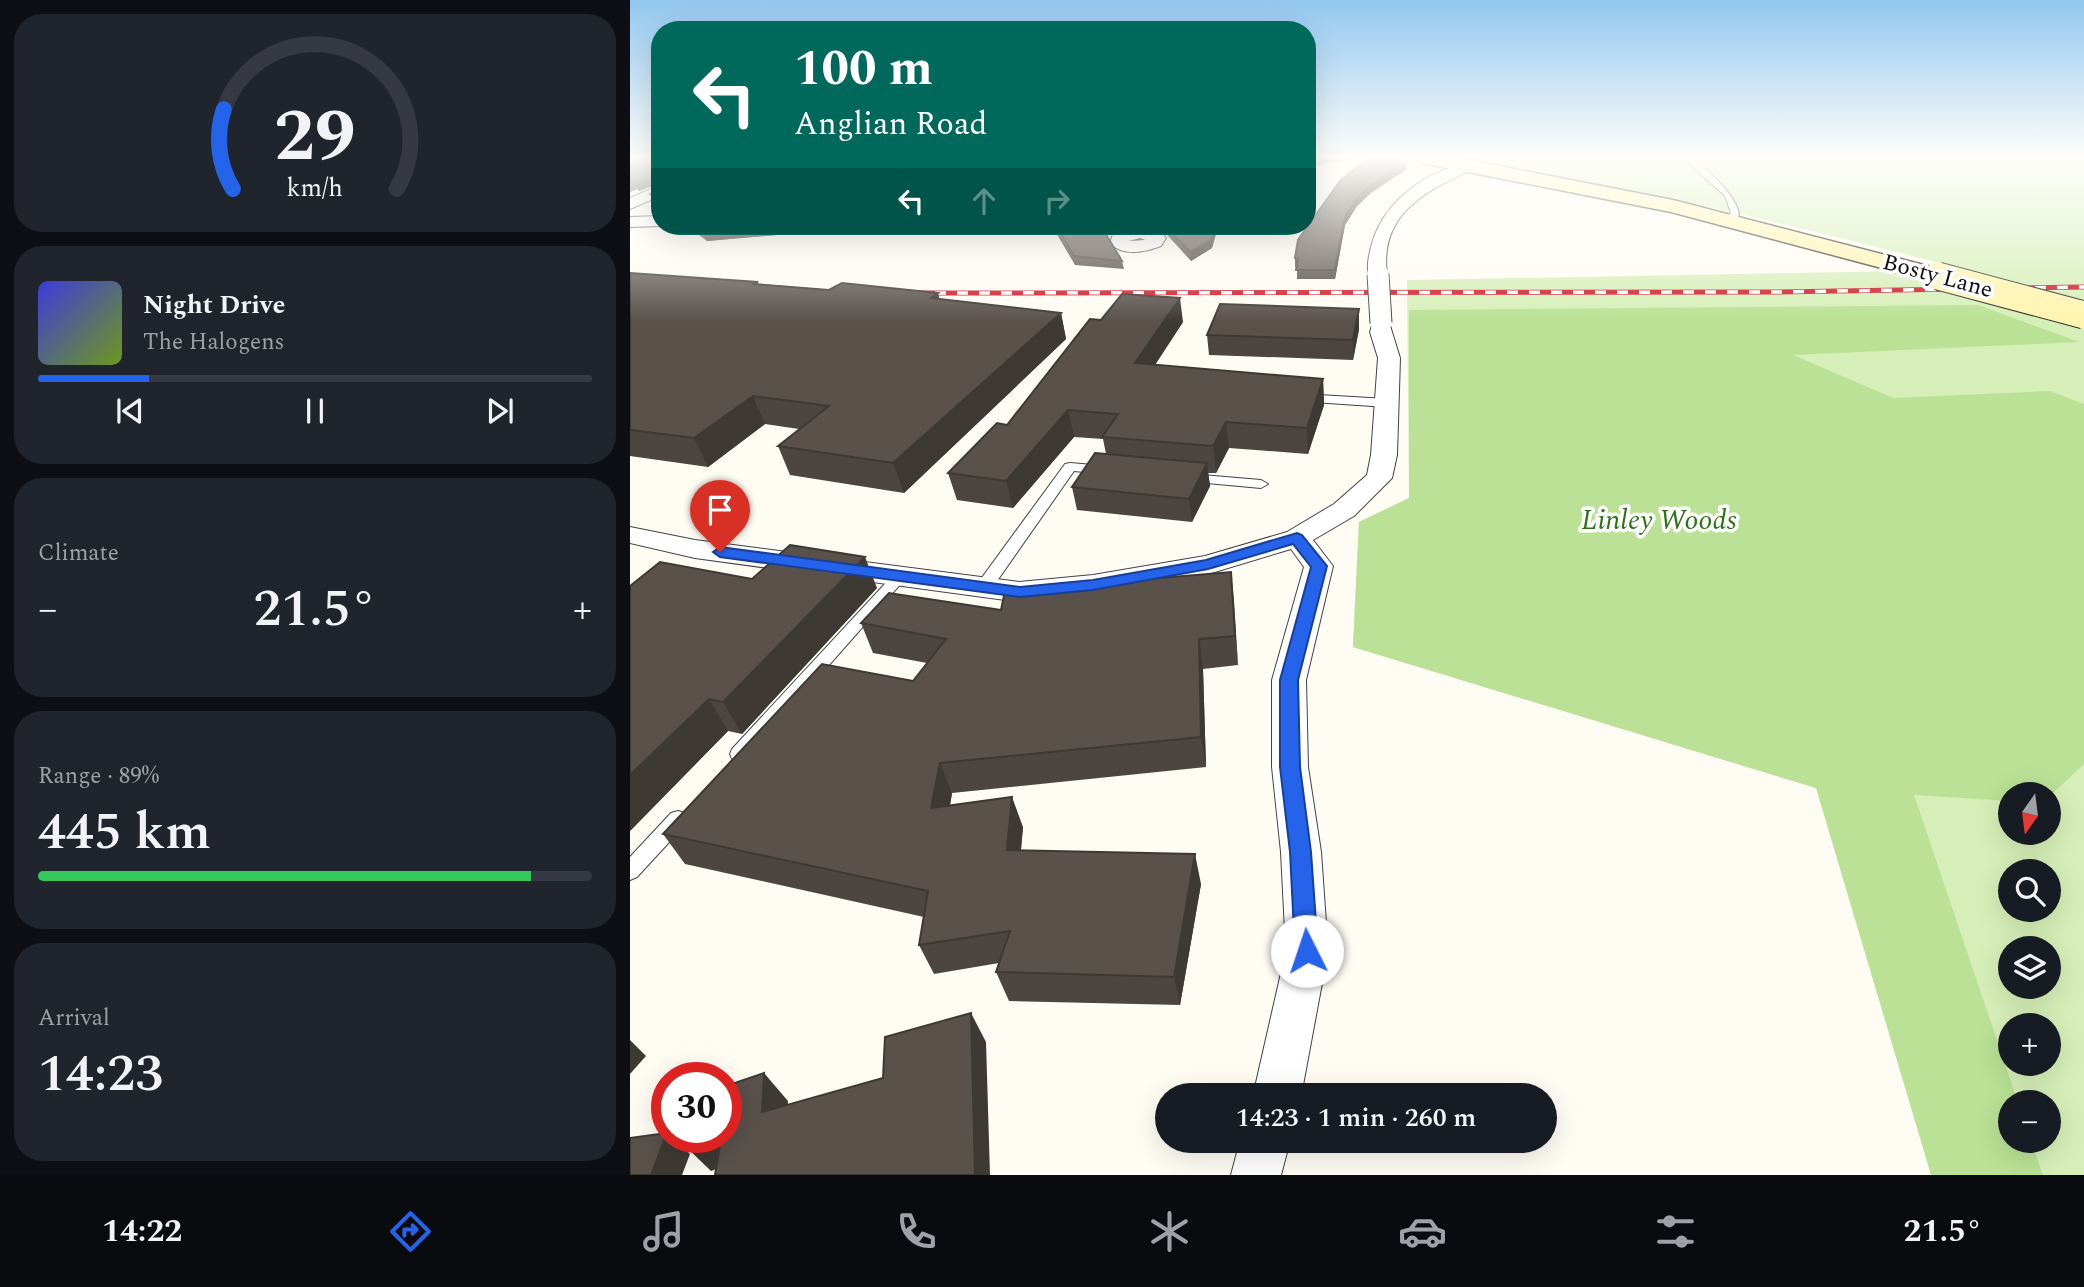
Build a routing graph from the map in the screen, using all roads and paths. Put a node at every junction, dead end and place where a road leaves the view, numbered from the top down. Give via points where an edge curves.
1 (1394, 212) edge
2 (1696, 212) edge
3 (1736, 212) edge
4 (1728, 219) junction
5 (651, 221) edge
6 (630, 222) edge
7 (2084, 314) edge
8 (1289, 397) edge
9 (1387, 403) junction
10 (1125, 472) edge
11 (1179, 477) edge
12 (1261, 484) dead end
13 (630, 535) edge
14 (1297, 538) junction
15 (900, 576) junction
16 (984, 587) junction
17 (727, 766) edge
18 (691, 806) edge
19 (630, 871) edge
20 (1280, 1083) edge
21 (1262, 1153) edge
22 (1256, 1175) edge

1 - 9 street, bridge via 1384,229 1376,265 1380,332 1389,358
2 - 4 main road, Bosty Lane
3 - 4 lane
4 - 7 main road, Bosty Lane, bridge
5 - 6 street
8 - 9 lane
9 - 14 street via 1379,478 1344,510
10 - 16 lane via 1070,467
11 - 12 lane
13 - 15 street via 695,549
14 - 16 street via 1208,565 1093,585 1020,592
14 - 20 street via 1319,566 1289,680 1290,767 1307,951
15 - 16 street
15 - 17 lane
18 - 19 lane
21 - 22 street

